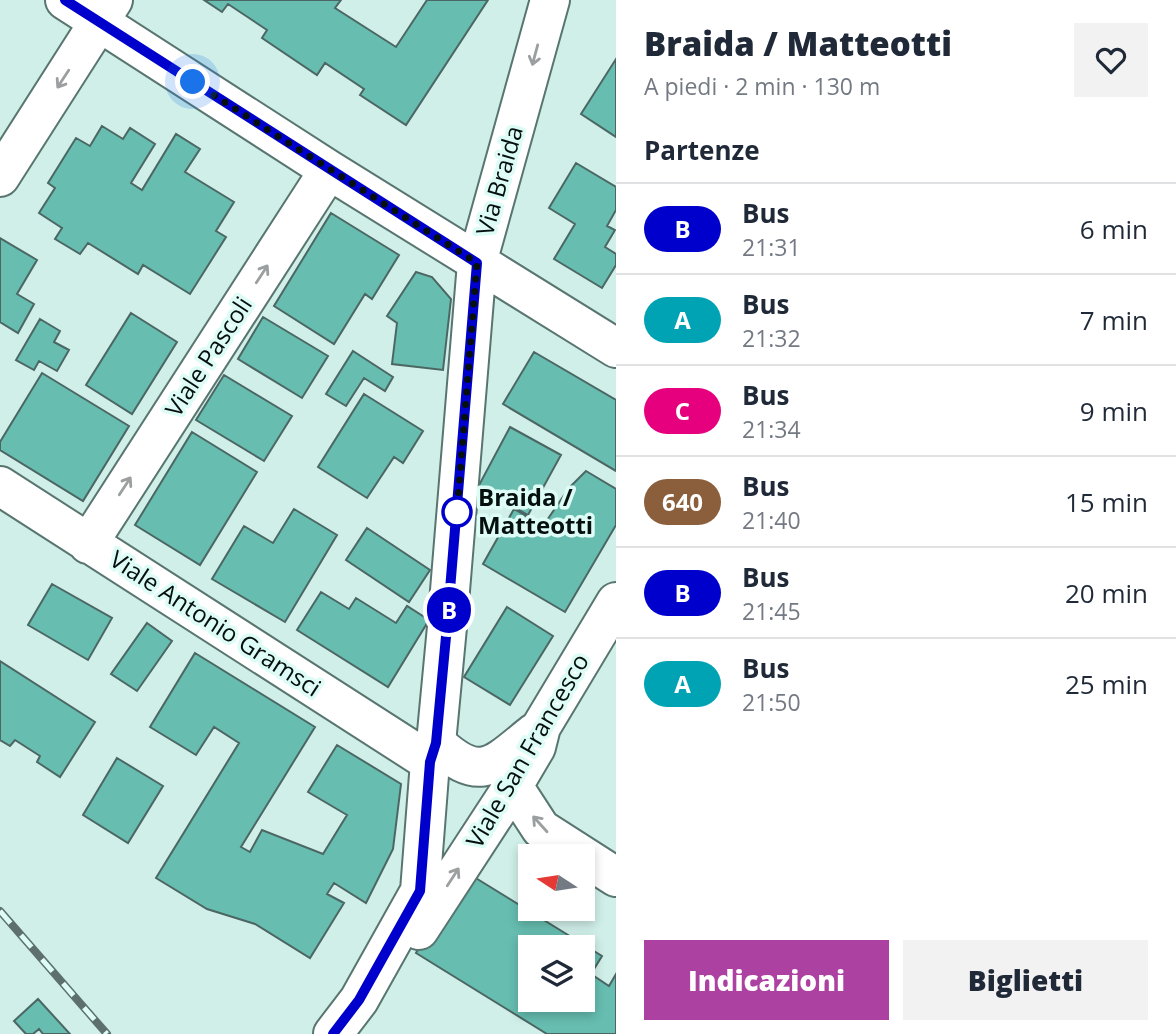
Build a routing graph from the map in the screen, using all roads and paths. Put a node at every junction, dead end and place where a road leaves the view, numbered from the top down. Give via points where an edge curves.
1 (65, 0) edge
2 (550, 0) edge
3 (107, 11) edge
4 (329, 170) junction
5 (0, 177) edge
6 (477, 263) junction
7 (616, 348) edge
8 (0, 486) edge
9 (88, 544) junction
10 (616, 602) edge
11 (541, 727) junction
12 (433, 752) junction
13 (513, 786) junction
14 (616, 877) edge
15 (409, 930) junction
16 (333, 1034) edge
17 (350, 1034) edge

1 - 3 street
2 -> 6 street, Via Braida
3 - 4 street
3 -> 5 street
4 - 6 street
9 -> 4 street, Viale Pascoli
6 - 7 street
6 - 12 street, Via Braida
8 - 9 street, Viale Antonio Gramsci
9 - 12 street, Viale Antonio Gramsci
10 - 11 street, Viale San Francesco
11 - 12 street via 494,766 481,768
11 - 13 street, Viale San Francesco via 536,747
12 - 15 street, Via Braida via 420,891
14 -> 13 street via 541,829
15 -> 13 street, Viale San Francesco
15 - 16 street
15 - 17 street

